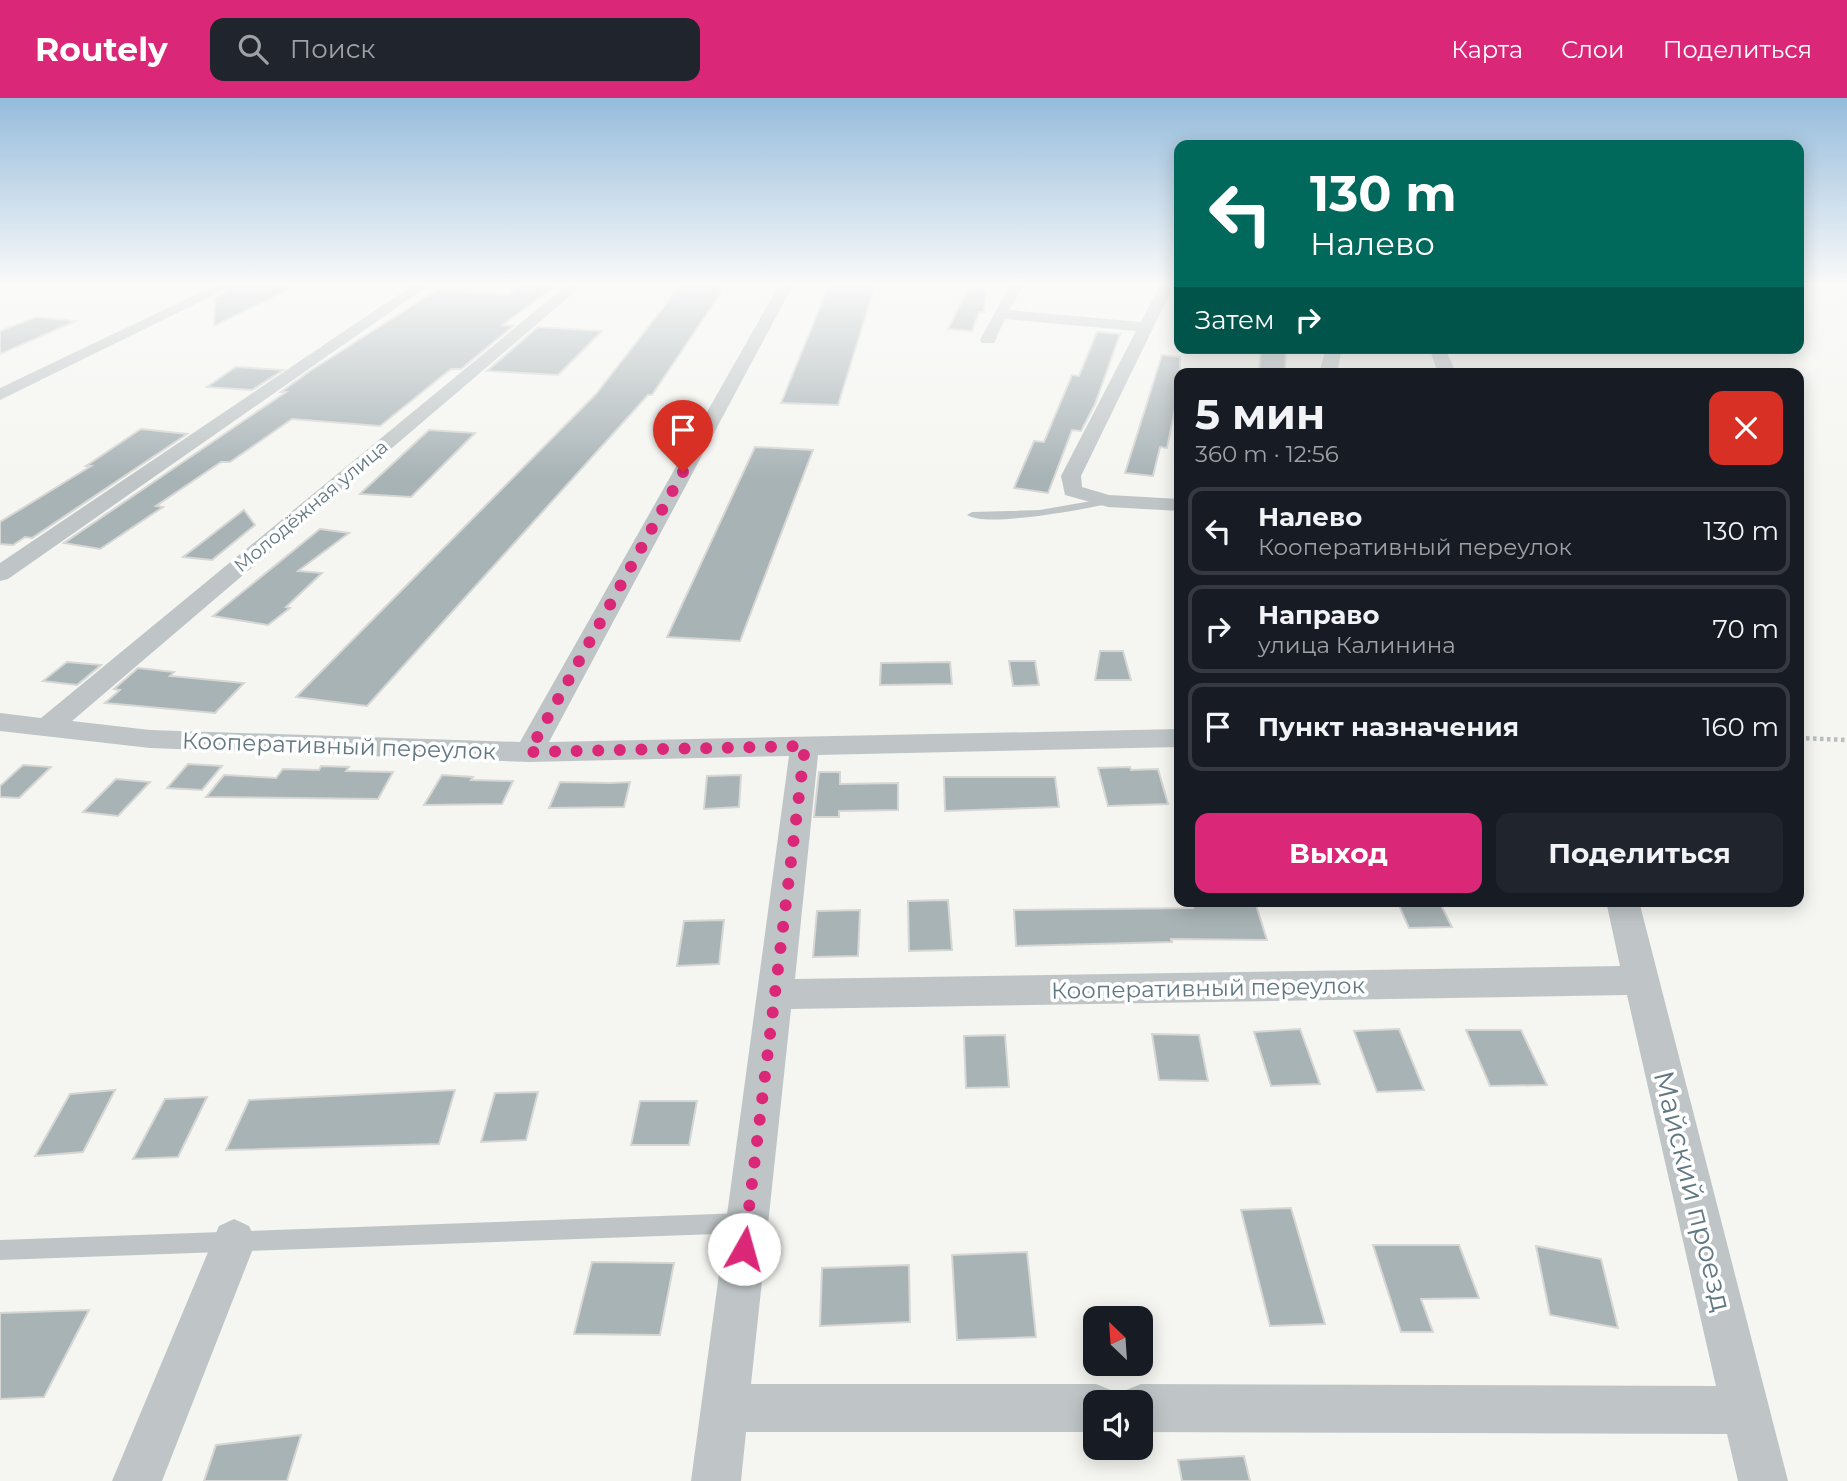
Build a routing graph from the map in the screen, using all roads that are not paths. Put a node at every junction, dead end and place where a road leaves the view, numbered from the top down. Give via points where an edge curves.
1 (94, 350) edge
2 (328, 350) edge
3 (499, 350) edge
4 (750, 350) edge
5 (1136, 350) edge
6 (0, 395) edge
7 (1108, 501) junction
8 (1174, 505) edge
9 (972, 515) dead end
10 (0, 574) edge
11 (0, 722) edge
12 (47, 727) junction
13 (1174, 738) edge
14 (805, 746) junction
15 (529, 752) junction
16 (1624, 907) edge
17 (1642, 980) junction
18 (775, 994) junction
19 (747, 1223) junction
20 (234, 1241) junction
21 (0, 1250) edge
22 (726, 1408) junction
23 (1083, 1408) edge
24 (1153, 1409) edge
25 (1745, 1410) junction
26 (137, 1481) edge
27 (716, 1481) edge
28 (1763, 1481) edge

1 - 6 street
2 - 10 street
3 - 12 street, Молодёжная улица
4 - 15 street
5 - 7 street via 1071,476 1072,491
7 - 8 street
7 - 9 lane via 1040,515
11 - 12 street, Кооперативный переулок
12 - 15 street, Кооперативный переулок via 150,739
13 - 14 street, Кооперативный переулок
14 - 15 street, Кооперативный переулок
14 - 18 street
16 - 17 street, Майский проезд
17 - 18 street, Кооперативный переулок
17 - 25 street, Майский проезд
18 - 19 street
19 - 20 lane
19 - 22 street
20 - 21 lane
20 - 26 street
22 - 23 street
22 - 27 street
24 - 25 street
25 - 28 street, Майский проезд

